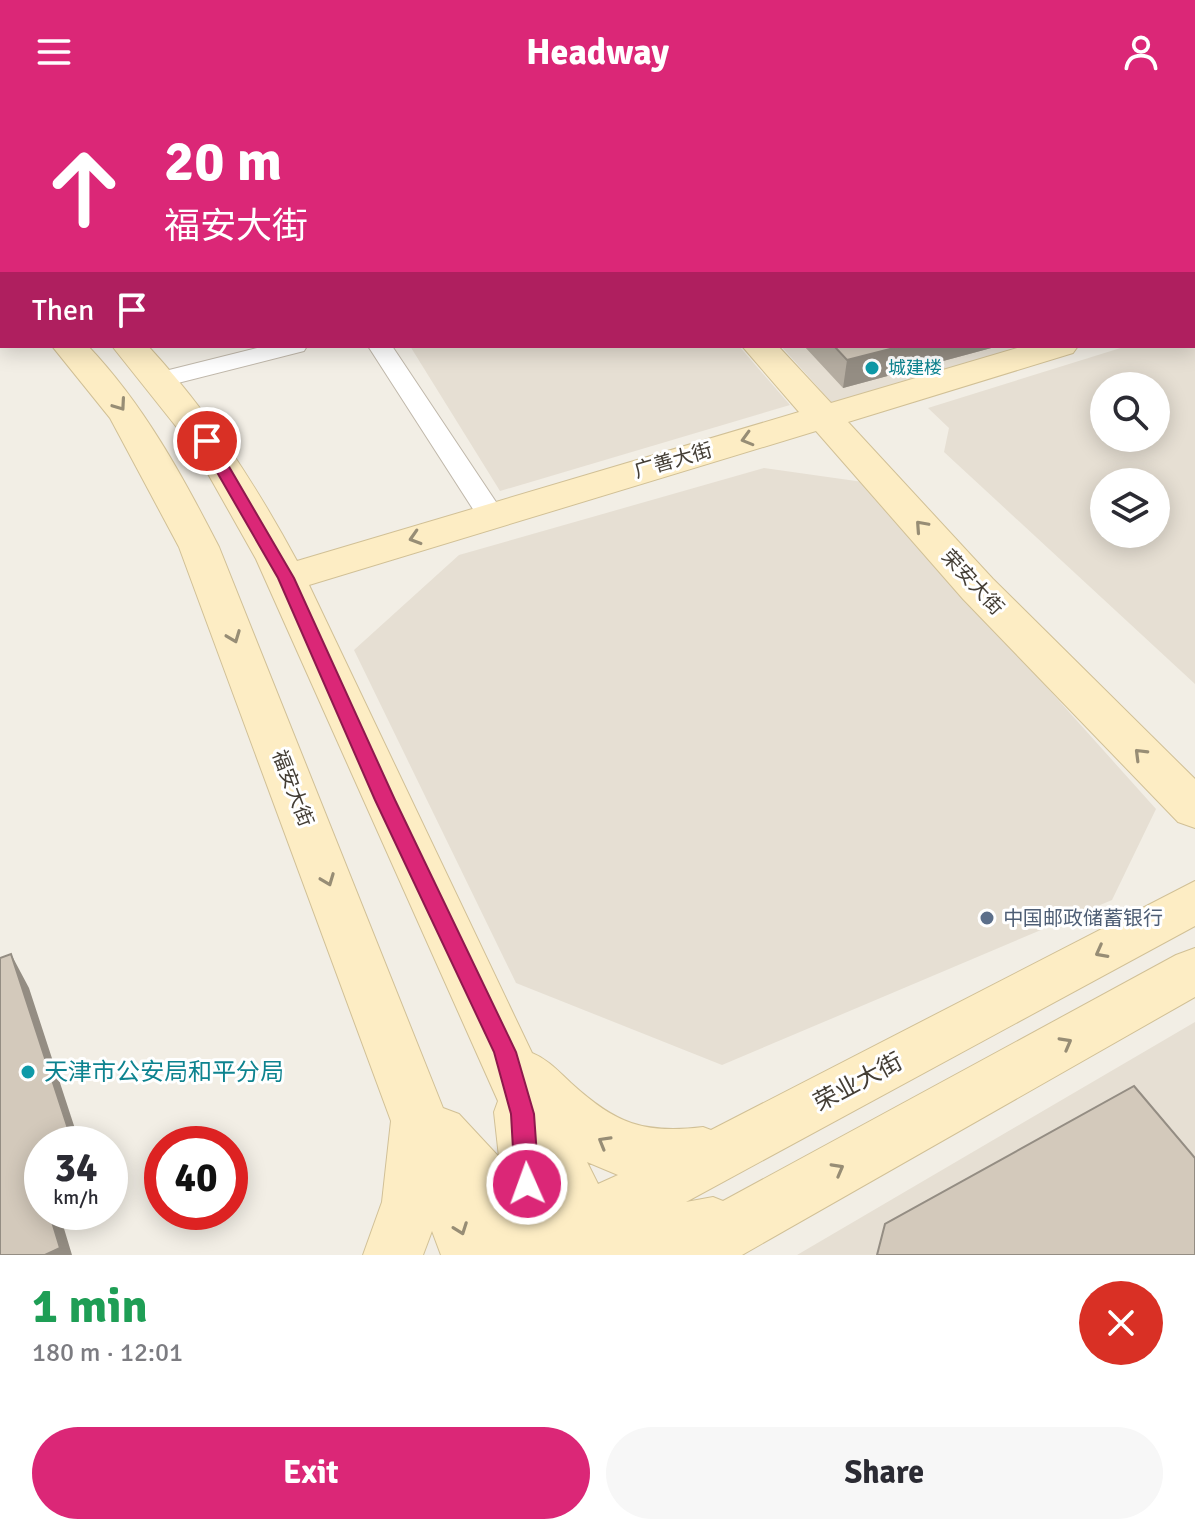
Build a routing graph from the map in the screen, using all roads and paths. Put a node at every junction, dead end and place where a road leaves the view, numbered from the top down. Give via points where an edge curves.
1 (71, 348) edge
2 (131, 348) edge
3 (287, 348) edge
4 (381, 348) edge
5 (761, 348) edge
6 (1054, 348) edge
7 (162, 379) junction
8 (822, 417) junction
9 (490, 514) junction
10 (286, 578) junction
11 (1195, 809) edge
12 (1195, 902) edge
13 (1195, 971) edge
14 (505, 1052) junction
15 (415, 1103) junction
16 (733, 1148) junction
17 (770, 1207) junction
18 (544, 1244) edge
19 (393, 1255) edge
20 (683, 1255) edge

1 -> 15 street, 福安大街 via 149,445 199,547
2 - 7 street
3 - 7 street
4 - 9 street
5 - 8 street, 荣安大街
6 - 8 street, 广善大街
7 - 10 street via 240,494
8 -> 9 street, 广善大街
11 -> 8 street, 荣安大街 via 978,589
9 -> 10 street, 广善大街
10 - 14 street
12 -> 16 street, 荣业大街
17 -> 13 street
16 -> 14 street via 654,1159 623,1152 599,1141 556,1106
14 - 18 street
15 -> 18 street via 470,1173
15 - 19 street via 418,1154 412,1202
16 - 18 street, 荣业大街
17 - 18 street via 675,1237
17 - 20 street

